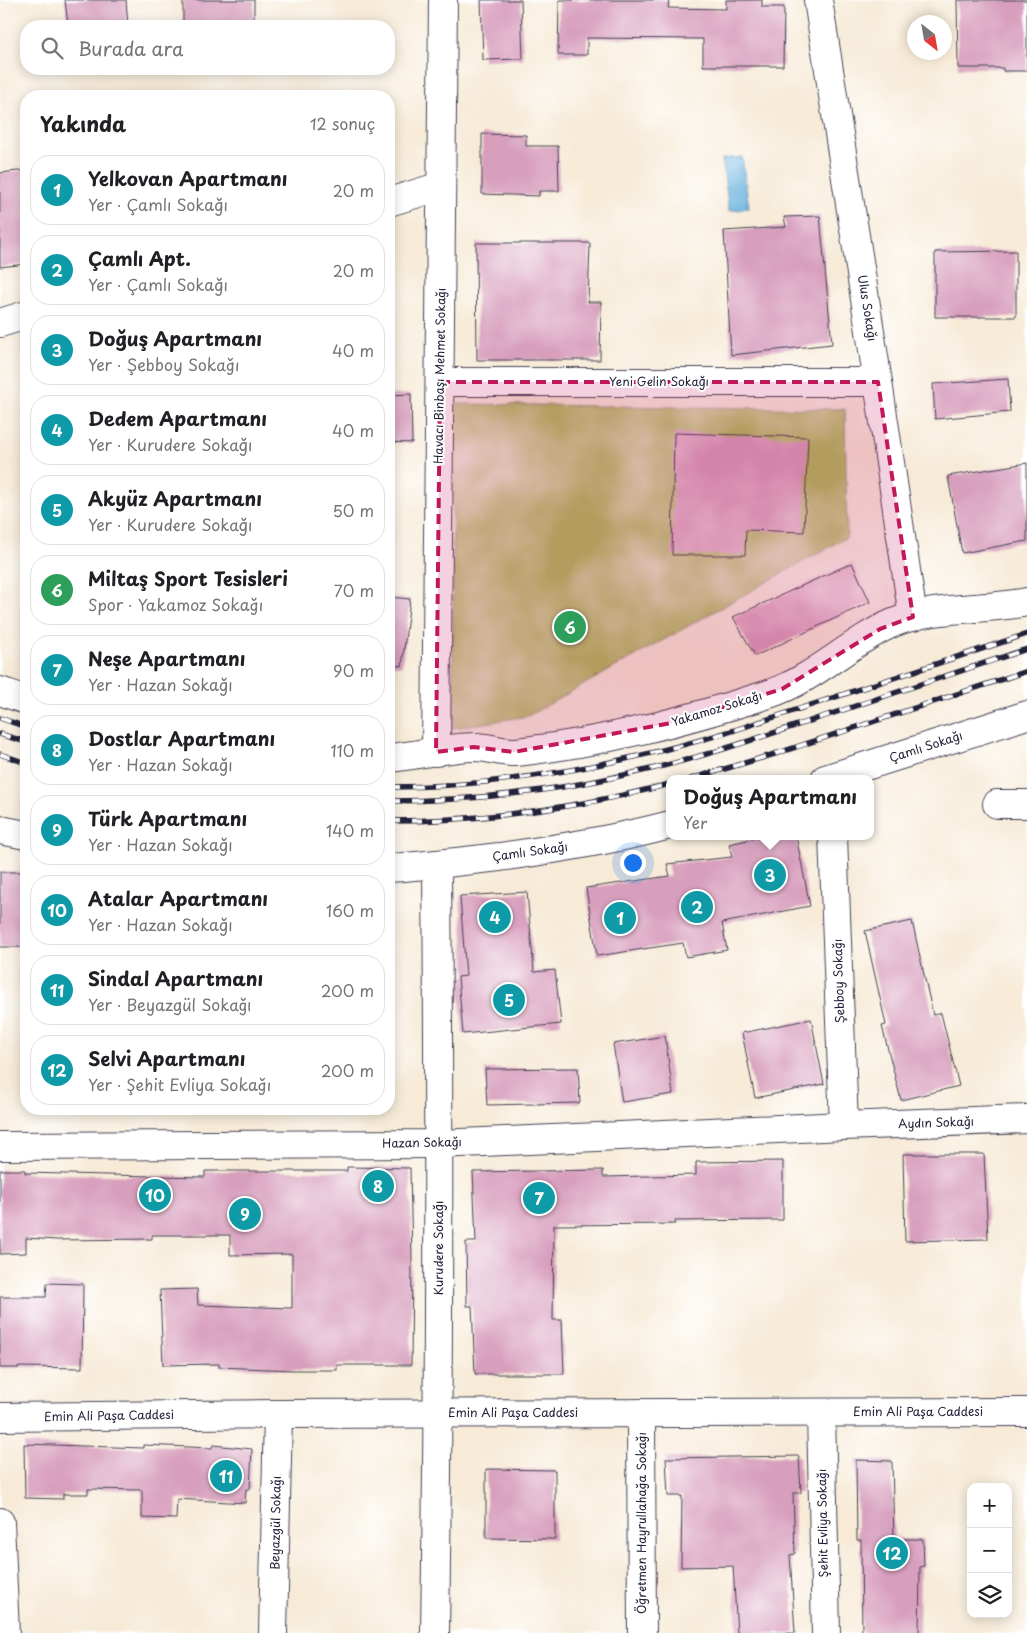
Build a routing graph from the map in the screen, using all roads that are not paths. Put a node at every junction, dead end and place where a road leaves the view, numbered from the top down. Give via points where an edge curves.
1 (443, 0) edge
2 (818, 0) edge
3 (441, 186) junction
4 (395, 200) edge
5 (20, 317) edge
6 (0, 323) edge
7 (440, 382) junction
8 (878, 382) junction
9 (1027, 602) edge
10 (913, 617) junction
11 (0, 691) edge
12 (20, 698) edge
13 (1027, 714) edge
14 (436, 752) junction
15 (395, 757) edge
16 (838, 775) edge
17 (998, 804) dead end
18 (1027, 804) edge
19 (666, 826) edge
20 (0, 830) edge
21 (20, 834) edge
22 (833, 840) edge
23 (437, 864) junction
24 (395, 868) edge
25 (1027, 1120) edge
26 (844, 1126) junction
27 (439, 1144) junction
28 (0, 1146) edge
29 (1027, 1412) edge
30 (641, 1413) junction
31 (821, 1413) junction
32 (278, 1414) junction
33 (438, 1414) junction
34 (0, 1417) edge
35 (0, 1522) edge
36 (5, 1633) edge
37 (274, 1633) edge
38 (435, 1633) edge
39 (642, 1633) edge
40 (826, 1633) edge

1 - 3 street, Havacı Binbaşı Mehmet Sokağı
2 - 8 street, Ulus Sokağı
3 - 4 street
3 - 7 street, Havacı Binbaşı Mehmet Sokağı
5 - 6 street
7 - 8 street, Yeni Gelin Sokağı
7 - 14 street, Havacı Binbaşı Mehmet Sokağı
8 - 10 street, Ulus Sokağı
9 - 10 street, Yakamoz Sokağı
10 - 14 street, Yakamoz Sokağı via 880,629 782,689 671,723 622,735 514,752 474,747
11 - 12 street
13 - 16 street, Çamlı Sokağı
14 - 15 street, Yakamoz Sokağı
17 - 18 street
19 - 23 street, Çamlı Sokağı via 542,851
20 - 21 street
22 - 26 street, Şebboy Sokağı
23 - 24 street, Çamlı Sokağı
23 - 27 street, Kurudere Sokağı
25 - 26 street, Aydın Sokağı
26 - 27 street, Hazan Sokağı
27 - 28 street, Hazan Sokağı
27 - 33 street, Kurudere Sokağı
29 - 31 street, Emin Ali Paşa Caddesi
30 - 31 street, Emin Ali Paşa Caddesi
30 - 33 street, Emin Ali Paşa Caddesi
30 - 39 street, Öğretmen Hayrullahağa Sokağı
31 - 40 street, Şehit Evliya Sokağı
32 - 33 street, Emin Ali Paşa Caddesi
32 - 34 street, Emin Ali Paşa Caddesi
32 - 37 street, Beyazgül Sokağı
33 - 38 street, Kurudere Sokağı
35 - 36 street

